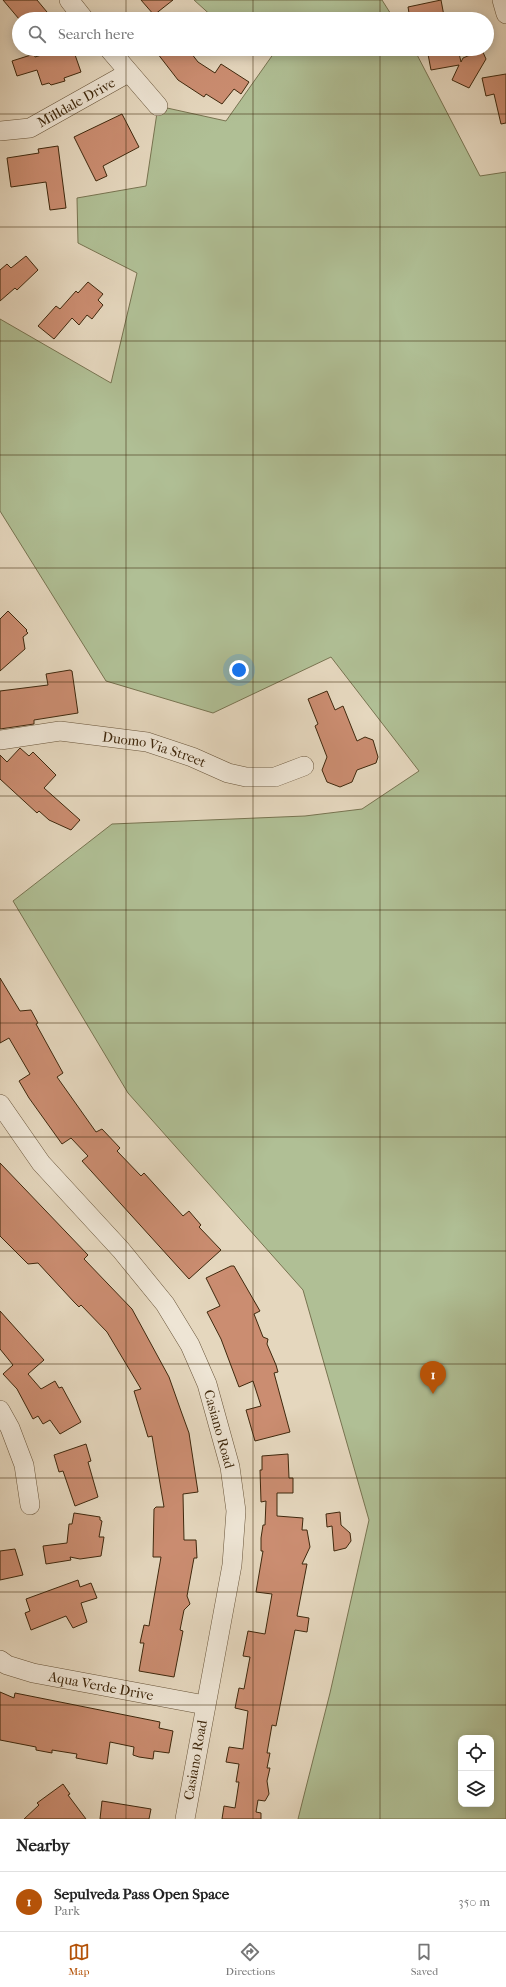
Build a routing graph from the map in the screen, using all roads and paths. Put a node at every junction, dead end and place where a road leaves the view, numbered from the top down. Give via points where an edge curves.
1 (69, 0) edge
2 (502, 0) edge
3 (78, 12) edge
4 (506, 14) edge
5 (115, 56) edge
6 (128, 73) junction
7 (158, 106) dead end
8 (0, 131) edge
9 (0, 740) edge
10 (304, 766) dead end
11 (0, 1104) edge
12 (0, 1410) edge
13 (30, 1505) dead end
14 (0, 1660) edge
15 (205, 1705) junction
16 (185, 1819) edge

1 - 3 street
2 - 4 street
5 - 6 street
6 - 7 street
6 - 8 street, Milldale Drive via 30,128
9 - 10 street, Duomo Via Street via 60,731 147,742 192,757 228,773 246,776 275,777
11 - 15 street, Casiano Road via 41,1163 121,1250 166,1304 190,1345 207,1384 230,1467 236,1511 232,1565
12 - 13 street via 24,1465
14 - 15 street, Aqua Verde Drive via 33,1673
15 - 16 street, Casiano Road

